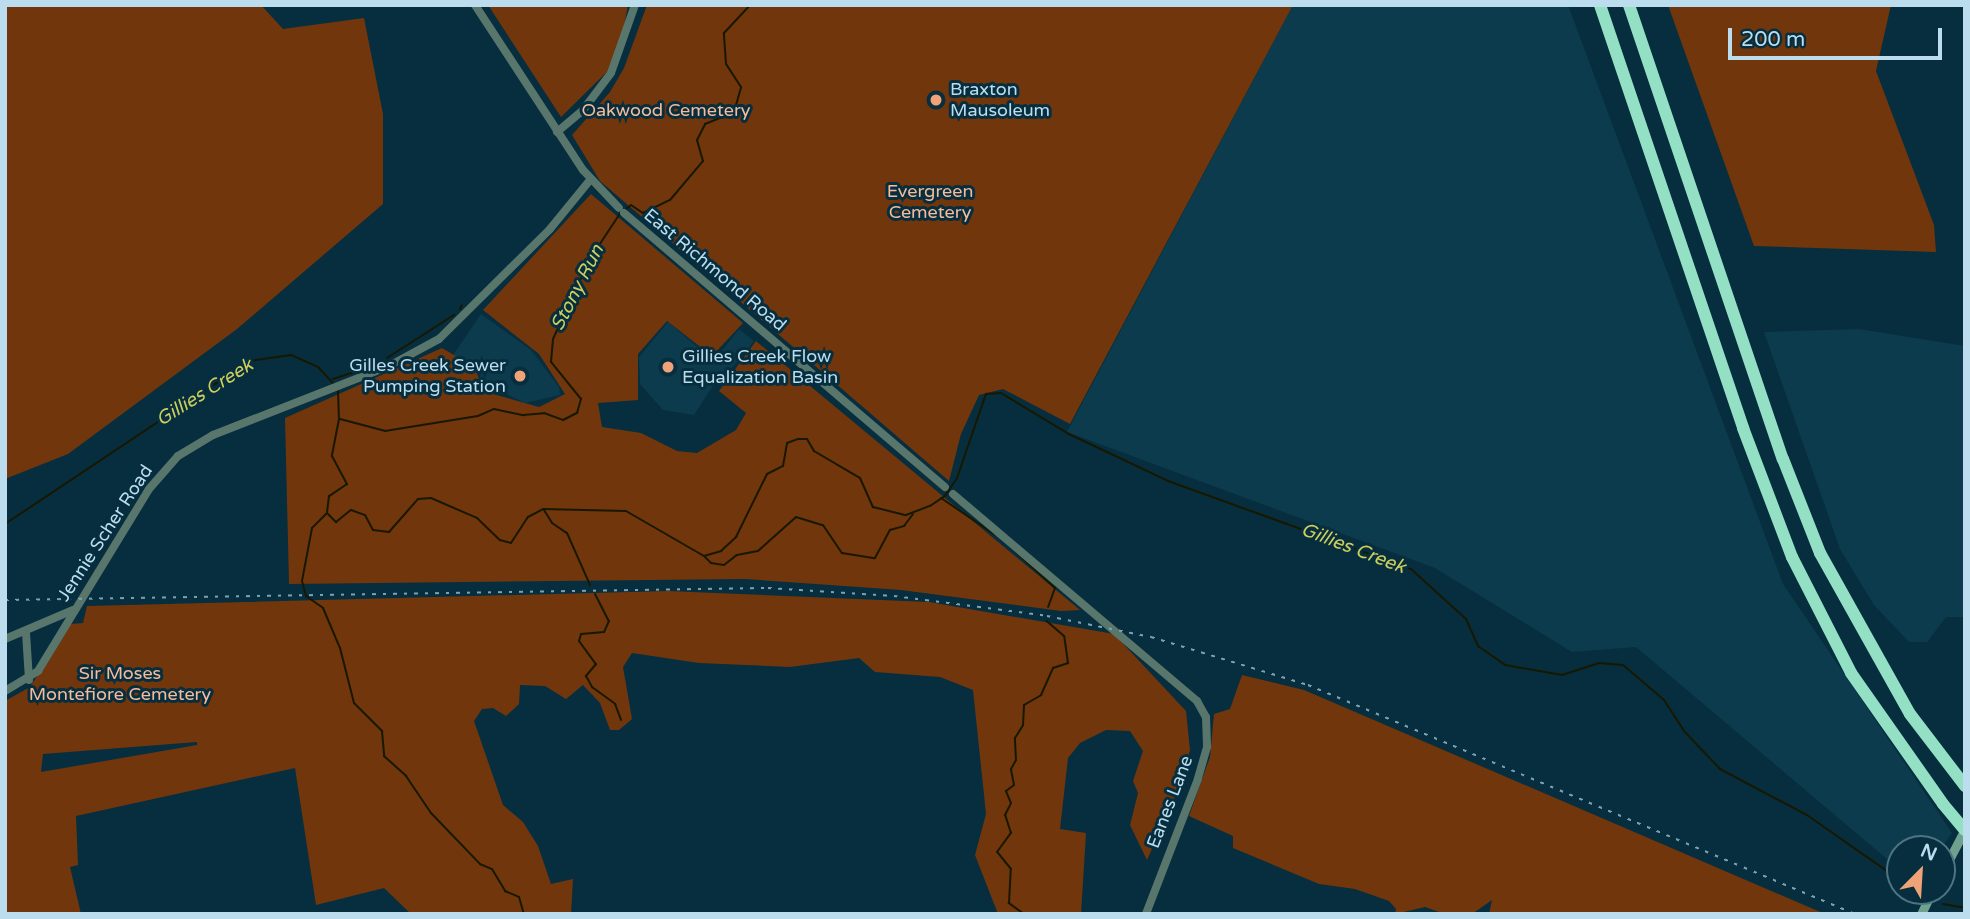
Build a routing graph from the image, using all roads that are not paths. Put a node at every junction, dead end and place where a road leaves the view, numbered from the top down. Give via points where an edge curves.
1 (475, 5) edge
2 (635, 5) edge
3 (1600, 5) edge
4 (1629, 5) edge
5 (557, 132) junction
6 (590, 180) junction
7 (945, 487) dead end
8 (953, 494) dead end
9 (74, 610) junction
10 (26, 634) junction
11 (5, 639) edge
12 (29, 680) junction
13 (5, 691) edge
14 (1961, 781) edge
15 (1965, 830) edge
16 (1956, 847) edge
17 (1146, 914) edge

1 - 5 street, East Richmond Road
2 - 5 street via 611,73 583,110
3 - 15 highway, bridge via 1743,428 1792,557 1851,673
4 - 14 highway via 1783,459 1820,553 1910,715
5 - 6 street, East Richmond Road
6 - 7 street, East Richmond Road
6 - 9 street, Jennie Scher Road via 550,229 451,329 408,357 213,435 178,456 149,489
8 - 17 street, Eanes Lane via 1197,701 1206,717 1208,747
9 - 10 street
9 - 12 street, Jennie Scher Road
10 - 11 street
10 - 12 street
12 - 13 street
15 - 16 main road

